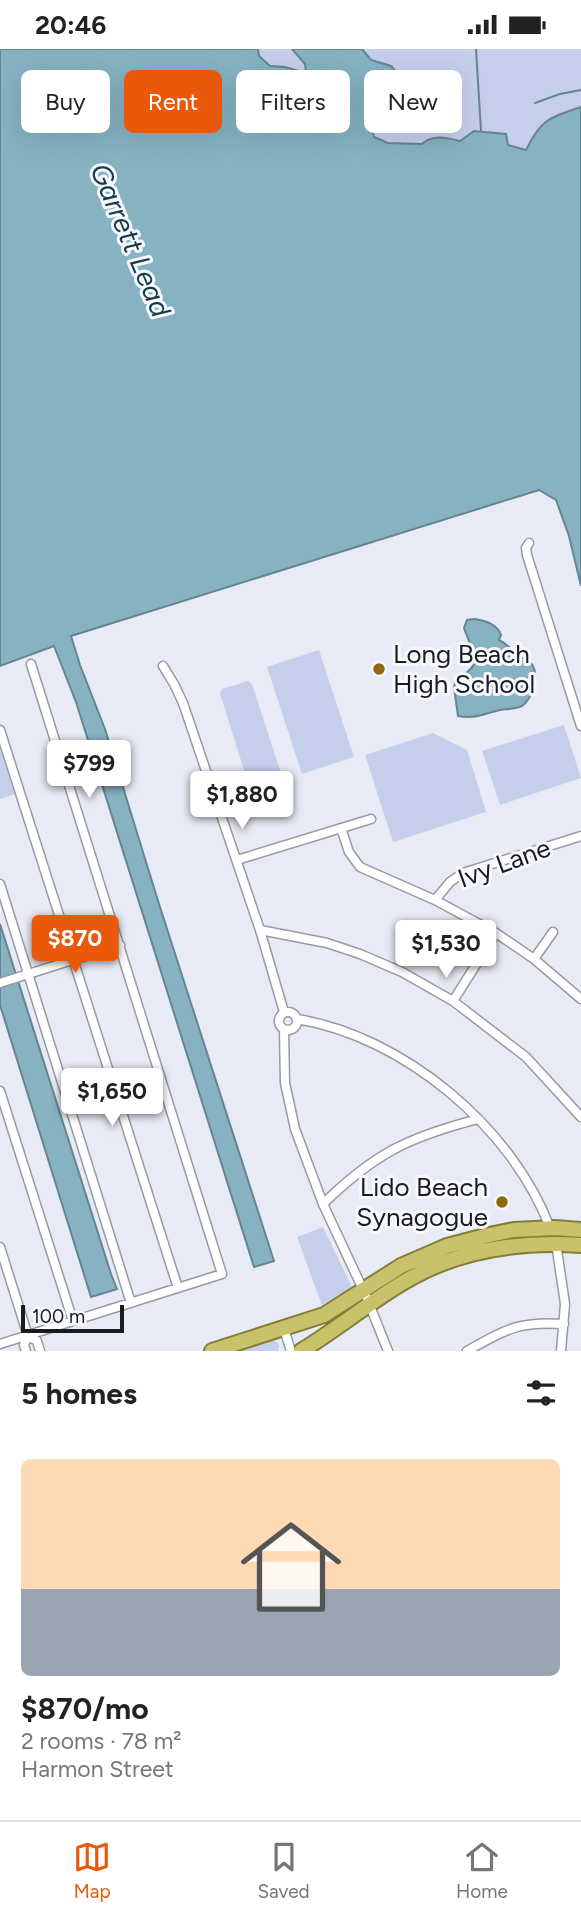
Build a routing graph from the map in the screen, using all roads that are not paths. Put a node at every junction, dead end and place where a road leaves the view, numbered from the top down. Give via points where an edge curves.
1 (529, 543) dead end
2 (31, 664) dead end
3 (163, 666) dead end
4 (581, 726) edge
5 (0, 730) edge
6 (371, 819) dead end
7 (341, 828) junction
8 (581, 836) edge
9 (237, 860) junction
10 (0, 884) edge
11 (435, 900) junction
12 (260, 930) junction
13 (553, 932) dead end
14 (496, 933) junction
15 (120, 945) junction
16 (534, 959) junction
17 (74, 960) junction
18 (25, 975) junction
19 (0, 983) edge
20 (581, 999) edge
21 (453, 1001) junction
22 (284, 1012) junction
23 (297, 1020) junction
24 (284, 1029) junction
25 (0, 1091) edge
26 (581, 1117) edge
27 (478, 1119) junction
28 (323, 1204) junction
29 (550, 1228) junction
30 (581, 1230) edge
31 (556, 1243) junction
32 (581, 1245) edge
33 (0, 1247) edge
34 (177, 1288) junction
35 (363, 1290) junction
36 (131, 1303) junction
37 (369, 1305) junction
38 (73, 1321) junction
39 (564, 1324) junction
40 (284, 1329) junction
41 (28, 1336) junction
42 (0, 1344) edge
43 (26, 1351) edge
44 (40, 1351) edge
45 (212, 1351) edge
46 (291, 1351) edge
47 (300, 1351) edge
48 (388, 1351) edge
49 (467, 1351) edge
50 (561, 1351) edge

1 - 4 street via 527,555
2 - 15 street
3 - 9 street via 183,703
5 - 17 street
6 - 7 street
7 - 9 street
7 - 11 street via 360,867
8 - 11 street, Ivy Lane via 463,873
9 - 12 street
10 - 18 street
11 - 14 street
12 - 21 street via 360,954
12 - 22 street
13 - 16 street
14 - 16 street
14 - 21 street
15 - 17 street
15 - 34 street via 222,1274
16 - 20 street
17 - 18 street
17 - 34 street
18 - 19 street
18 - 36 street
21 - 26 street via 526,1057
22 - 23 street via 293,1013
22 - 24 street via 279,1022
23 - 24 street via 292,1029
23 - 27 street via 344,1031 388,1052 436,1082
24 - 28 street via 285,1083 292,1117
25 - 38 street
27 - 28 street via 422,1135 391,1150
27 - 29 street via 524,1174
28 - 35 street
29 - 30 highway
29 - 35 highway via 514,1230 457,1243 401,1266
31 - 32 highway
31 - 37 highway via 501,1247 444,1263
31 - 39 street via 565,1293
33 - 41 street
34 - 36 street
35 - 37 street
35 - 40 highway via 324,1315
36 - 38 street
37 - 47 highway
37 - 48 street
38 - 41 street
39 - 49 street via 513,1327
39 - 50 street
40 - 45 highway
40 - 46 street
41 - 42 street
41 - 43 street
41 - 44 street via 37,1341

